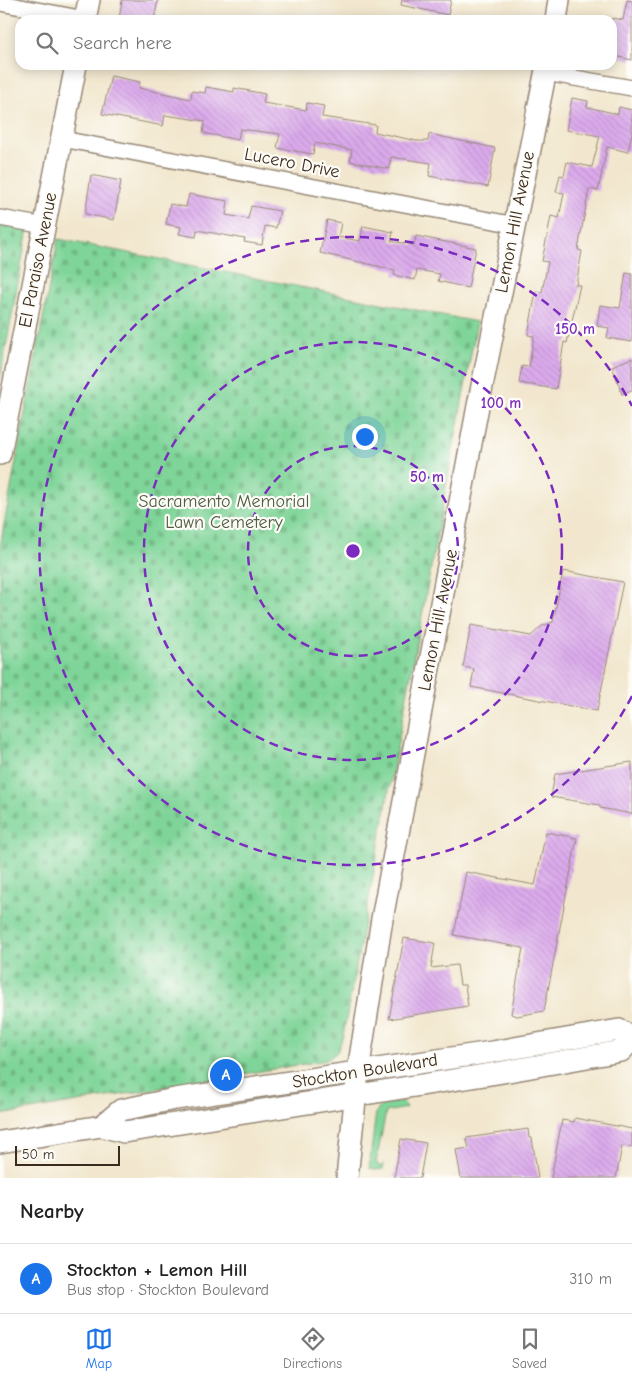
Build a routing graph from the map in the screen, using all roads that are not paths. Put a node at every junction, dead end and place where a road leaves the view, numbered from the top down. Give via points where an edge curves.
1 (559, 0) edge
2 (0, 3) edge
3 (86, 13) edge
4 (557, 15) edge
5 (75, 70) edge
6 (546, 70) edge
7 (551, 70) edge
8 (632, 88) edge
9 (62, 139) junction
10 (0, 218) edge
11 (514, 224) junction
12 (44, 226) junction
13 (0, 454) edge
14 (632, 1039) edge
15 (358, 1071) junction
16 (356, 1094) junction
17 (102, 1126) junction
18 (0, 1142) edge
19 (348, 1178) edge

1 - 4 street
2 - 3 street
5 - 9 street, El Paraiso Avenue
6 - 11 street, Lemon Hill Avenue
7 - 8 street
9 - 11 street, Lucero Drive
9 - 12 street, El Paraiso Avenue
10 - 12 street
11 - 15 street, Lemon Hill Avenue via 382,920
12 - 13 street, El Paraiso Avenue
14 - 15 street, Stockton Boulevard via 619,1030
14 - 16 street, Stockton Boulevard via 621,1051
15 - 16 street, Lemon Hill Avenue
15 - 17 street, Stockton Boulevard via 120,1110
16 - 17 street, Stockton Boulevard via 124,1132
16 - 19 street, Lemon Hill Avenue
17 - 18 street, Stockton Boulevard

